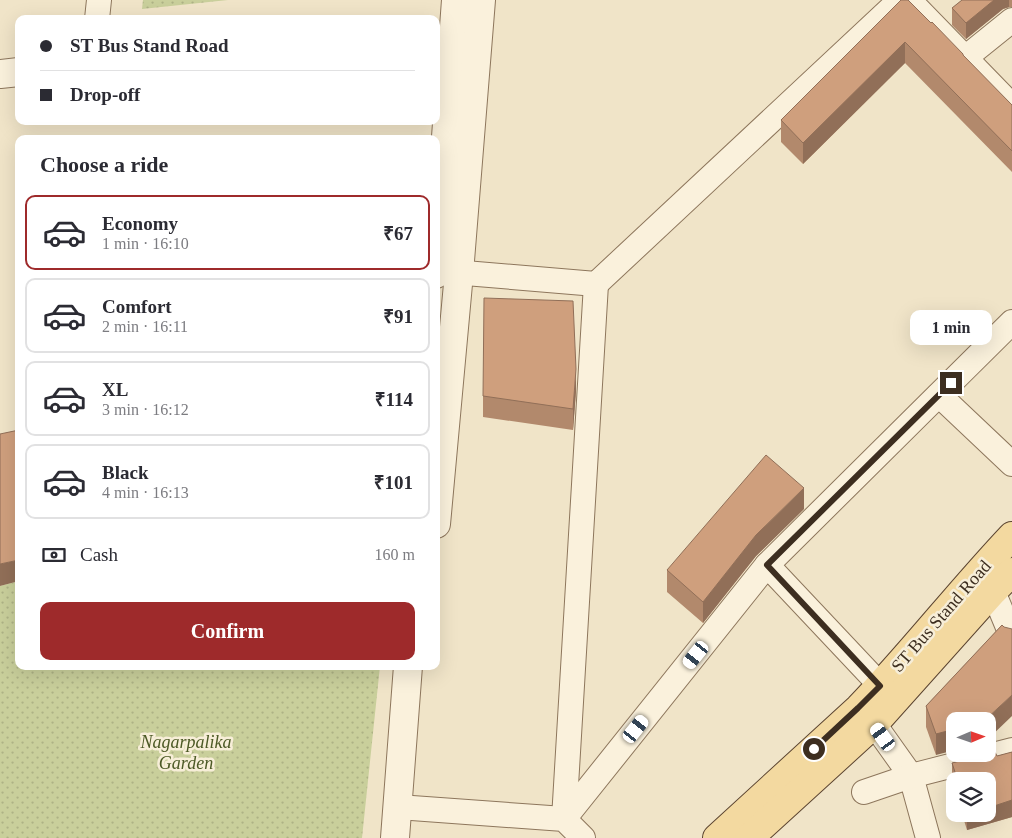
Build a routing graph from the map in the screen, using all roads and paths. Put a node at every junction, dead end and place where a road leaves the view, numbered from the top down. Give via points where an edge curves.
1 (99, 0) edge
2 (900, 0) edge
3 (909, 0) edge
4 (462, 10) edge
5 (97, 15) edge
6 (1012, 20) edge
7 (965, 58) junction
8 (15, 72) edge
9 (0, 74) edge
10 (1012, 106) edge
11 (444, 272) edge
12 (596, 284) junction
13 (1012, 322) edge
14 (939, 395) junction
15 (440, 398) edge
16 (1012, 464) edge
17 (1012, 536) edge
18 (767, 565) junction
19 (983, 567) junction
20 (1012, 572) edge
21 (993, 591) junction
22 (1012, 637) edge
23 (408, 670) edge
24 (423, 670) edge
25 (880, 686) junction
26 (866, 716) junction
27 (1012, 750) edge
28 (911, 776) junction
29 (864, 792) dead end
30 (406, 808) junction
31 (564, 819) junction
32 (395, 838) edge
33 (412, 838) edge
34 (583, 838) edge
35 (717, 838) edge
36 (749, 838) edge
37 (928, 838) edge

1 - 5 street
2 - 12 street
3 - 7 street
4 - 11 street
6 - 7 street
7 - 10 street
8 - 9 street
11 - 12 street
11 - 15 street
12 - 31 street
13 - 14 street
14 - 16 street
14 - 18 street
17 - 19 main road, ST Bus Stand Road
18 - 25 street
18 - 31 street
19 - 21 street
19 - 25 main road, ST Bus Stand Road
20 - 21 main road, ST Bus Stand Road
21 - 22 street
21 - 26 main road, ST Bus Stand Road
23 - 30 street
24 - 30 street
25 - 26 main road, ST Bus Stand Road
26 - 28 street
26 - 35 main road, ST Bus Stand Road
26 - 36 main road, ST Bus Stand Road
27 - 28 street
28 - 29 street
28 - 37 street
30 - 31 street
30 - 32 street
30 - 33 street
31 - 34 street

